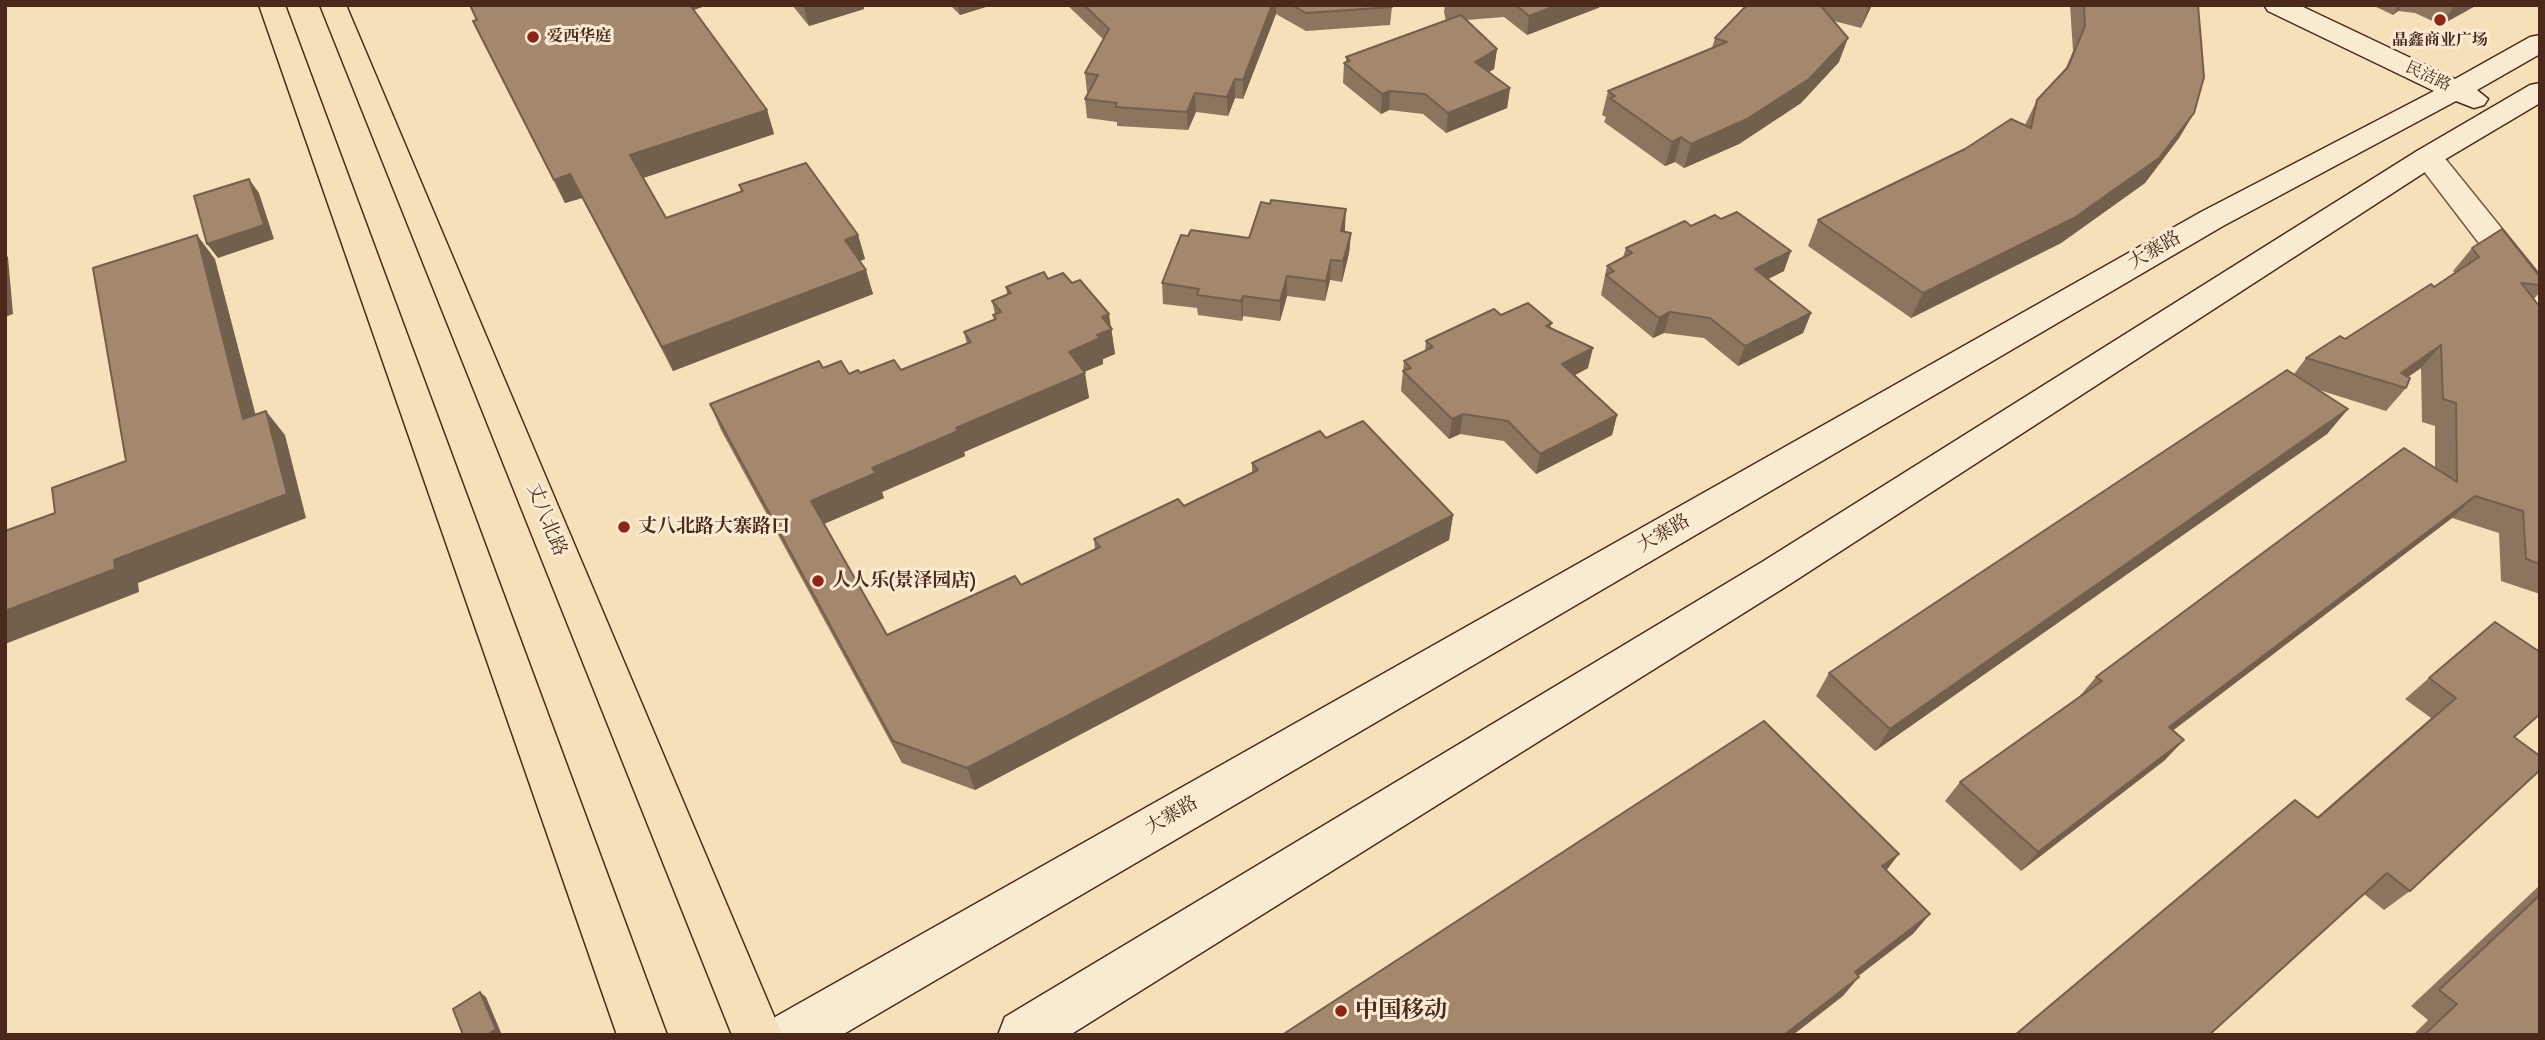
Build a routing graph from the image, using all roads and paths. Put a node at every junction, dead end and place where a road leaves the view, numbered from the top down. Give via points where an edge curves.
1 (272, 5) edge
2 (333, 5) edge
3 (2277, 5) edge
4 (2540, 43) edge
5 (2457, 90) junction
6 (2540, 91) edge
7 (2502, 113) junction
8 (2428, 157) junction
9 (2540, 299) edge
10 (642, 1035) edge
11 (757, 1035) edge
12 (793, 1035) edge
13 (1023, 1035) edge

1 - 10 main road
2 - 11 main road, 丈八北路
3 - 5 main road, 民洁路
4 - 5 main road, 大寨路
5 - 7 main road, 民洁路
5 - 12 main road, 大寨路 via 2211,219
6 - 7 main road
7 - 8 main road
8 - 9 main road
8 - 13 main road via 1788,566

